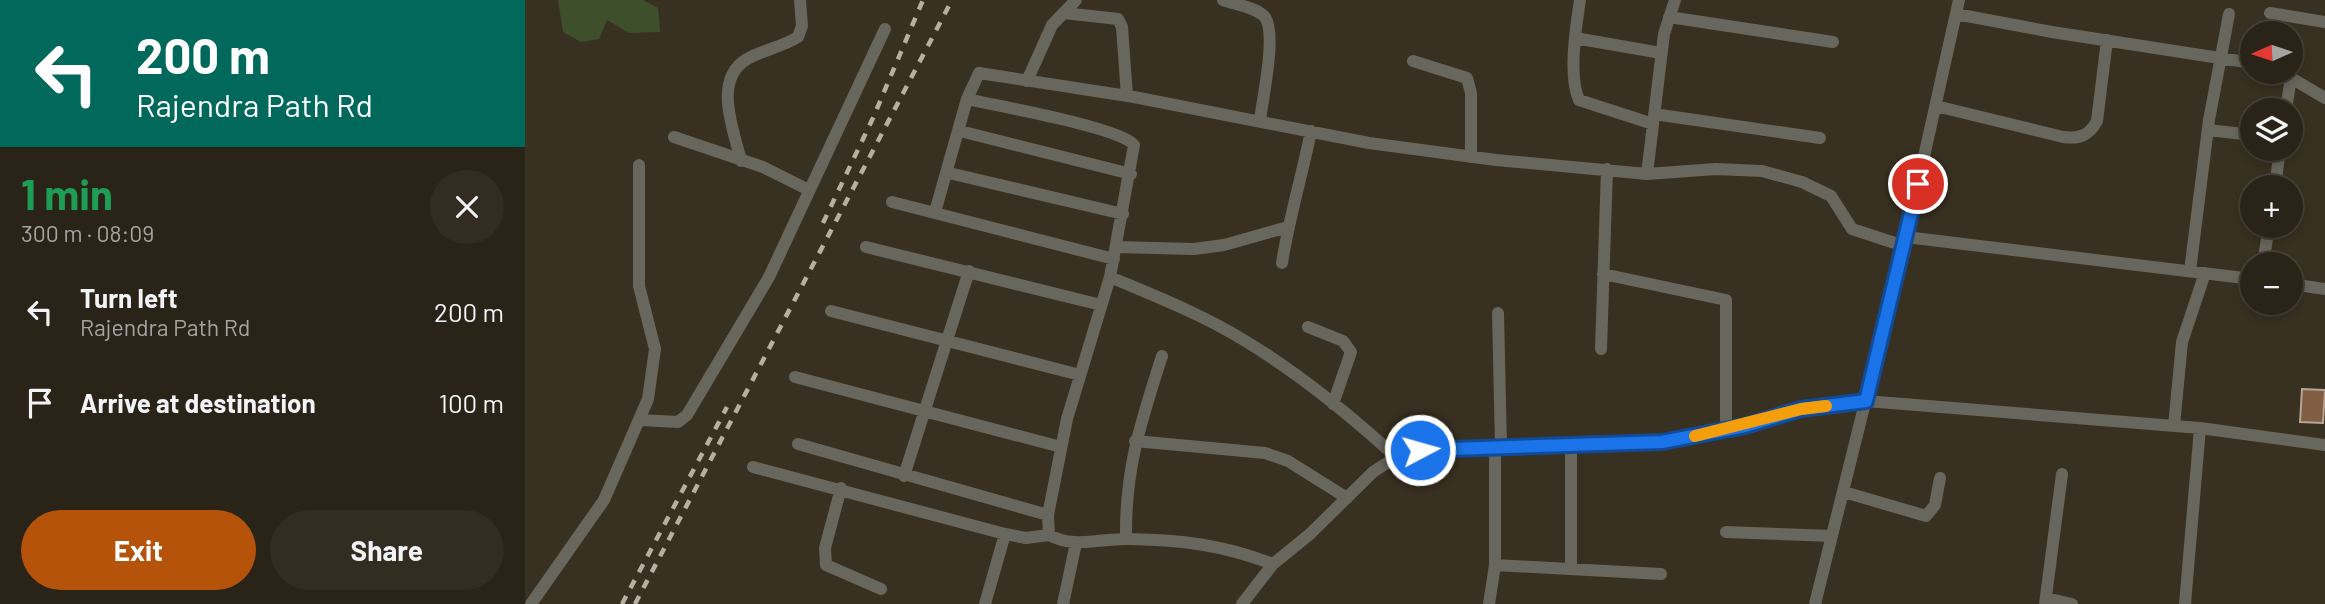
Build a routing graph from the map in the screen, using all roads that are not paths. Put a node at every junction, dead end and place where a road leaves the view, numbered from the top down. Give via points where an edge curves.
1 (800, 0) edge
2 (1076, 0) edge
3 (1580, 0) edge
4 (1675, 0) edge
5 (1959, 0) edge
6 (1226, 1) edge
7 (1064, 13) junction
8 (2270, 13) dead end
9 (1956, 14) junction
10 (2229, 14) dead end
11 (1669, 17) junction
12 (2325, 22) edge
13 (885, 29) dead end
14 (1575, 38) junction
15 (2107, 40) junction
16 (1833, 42) dead end
17 (1661, 52) junction
18 (2221, 55) junction
19 (2240, 59) edge
20 (1413, 61) dead end
21 (1027, 81) junction
22 (2302, 84) edge
23 (1127, 96) junction
24 (2325, 98) edge
25 (967, 99) junction
26 (1936, 106) junction
27 (1653, 119) junction
28 (1260, 121) junction
29 (2208, 130) junction
30 (960, 131) junction
31 (1311, 131) junction
32 (2240, 134) edge
33 (674, 137) dead end
34 (1820, 138) dead end
35 (1471, 157) junction
36 (741, 161) junction
37 (639, 165) dead end
38 (1607, 169) junction
39 (949, 173) junction
40 (1131, 174) junction
41 (1647, 174) junction
42 (809, 190) junction
43 (893, 202) dead end
44 (935, 212) junction
45 (1123, 214) junction
46 (1288, 228) junction
47 (1905, 241) junction
48 (866, 247) dead end
49 (1115, 253) junction
50 (1282, 264) dead end
51 (969, 271) junction
52 (2190, 271) junction
53 (2205, 273) junction
54 (1603, 274) junction
55 (1110, 277) junction
56 (2240, 277) edge
57 (2303, 286) edge
58 (2325, 289) edge
59 (1101, 305) junction
60 (831, 312) dead end
61 (1498, 313) dead end
62 (1308, 327) dead end
63 (947, 343) junction
64 (1601, 349) dead end
65 (1163, 356) dead end
66 (1080, 375) junction
67 (795, 377) dead end
68 (1866, 401) junction
69 (1333, 404) junction
70 (926, 413) junction
71 (640, 420) junction
72 (2175, 426) junction
73 (2200, 428) junction
74 (1726, 430) junction
75 (1135, 441) junction
76 (798, 444) dead end
77 (1498, 445) junction
78 (2325, 445) edge
79 (1571, 446) junction
80 (1061, 447) junction
81 (1396, 457) junction
82 (753, 467) dead end
83 (2062, 474) dead end
84 (904, 476) junction
85 (1940, 478) dead end
86 (841, 488) junction
87 (1844, 492) junction
88 (1346, 498) junction
89 (1048, 515) junction
90 (1726, 532) dead end
91 (1005, 534) junction
92 (1049, 535) junction
93 (1832, 536) junction
94 (1126, 539) junction
95 (1076, 543) junction
96 (1273, 564) junction
97 (1495, 565) junction
98 (1571, 569) junction
99 (1661, 575) dead end
100 (881, 589) dead end
101 (2045, 601) edge
102 (531, 604) edge
103 (985, 604) edge
104 (1063, 604) edge
105 (1243, 604) edge
106 (1489, 604) edge
107 (1815, 604) edge
108 (2072, 604) edge
109 (2185, 604) edge

1 - 36 street via 798,37 746,60 729,80 728,100
2 - 7 street
3 - 14 street
4 - 11 street
5 - 9 street
6 - 28 street via 1259,13 1269,25
7 - 21 street via 1042,42
7 - 23 street via 1118,19
8 - 12 street
9 - 15 street
9 - 26 street
10 - 18 street
11 - 16 street
11 - 17 street
13 - 42 street
14 - 17 street
14 - 27 street via 1579,100
15 - 18 street
15 - 26 street via 2097,121 2083,136 2063,136
17 - 27 street
18 - 19 street
18 - 29 street
20 - 35 street via 1467,78
21 - 23 street
21 - 25 street via 978,73
22 - 24 street
23 - 28 street
25 - 30 street
25 - 40 street via 1129,139 1135,145
26 - 47 street
27 - 34 street
27 - 41 street
28 - 31 street
29 - 32 street
29 - 52 street
30 - 39 street
30 - 40 street
31 - 35 street
31 - 46 street
33 - 36 street
35 - 38 street
36 - 42 street
37 - 71 street via 639,286 655,349
38 - 41 street
38 - 54 street
39 - 44 street
39 - 45 street
40 - 45 street
41 - 47 street via 1748,169 1802,182 1831,197 1852,229
42 - 71 street via 769,276 687,415 678,422
43 - 44 street
44 - 49 street
45 - 49 street
46 - 49 street via 1224,245
46 - 50 street
47 - 52 street
47 - 68 street
48 - 51 street
49 - 55 street
51 - 59 street
51 - 63 street
52 - 53 street
53 - 56 street
53 - 72 street via 2179,355
54 - 64 street
54 - 74 street via 1726,300
55 - 59 street
55 - 69 street via 1243,339
57 - 58 street
59 - 66 street
60 - 63 street
61 - 77 street
62 - 69 street via 1343,341 1351,352
63 - 66 street
63 - 70 street
65 - 75 street
66 - 80 street
67 - 70 street
68 - 72 street
68 - 74 street via 1801,409
68 - 87 street
69 - 81 street
70 - 80 street
70 - 84 street
71 - 102 street via 604,500
72 - 73 street
73 - 78 street
73 - 109 street
74 - 79 street via 1662,442
75 - 88 street via 1265,453 1288,461
75 - 94 street via 1126,499
76 - 84 street
77 - 79 street
77 - 81 street via 1445,447
77 - 97 street
79 - 98 street
80 - 89 street
81 - 88 street
82 - 86 street
83 - 101 street
84 - 89 street
85 - 87 street via 1935,505 1926,516
86 - 91 street
86 - 100 street via 825,548 826,565
87 - 93 street
88 - 96 street
89 - 92 street
90 - 93 street
91 - 92 street via 1026,538
91 - 103 street
92 - 95 street
93 - 107 street
94 - 95 street
94 - 96 street via 1205,543
95 - 104 street
96 - 105 street
97 - 98 street
97 - 106 street
98 - 99 street
101 - 108 street

